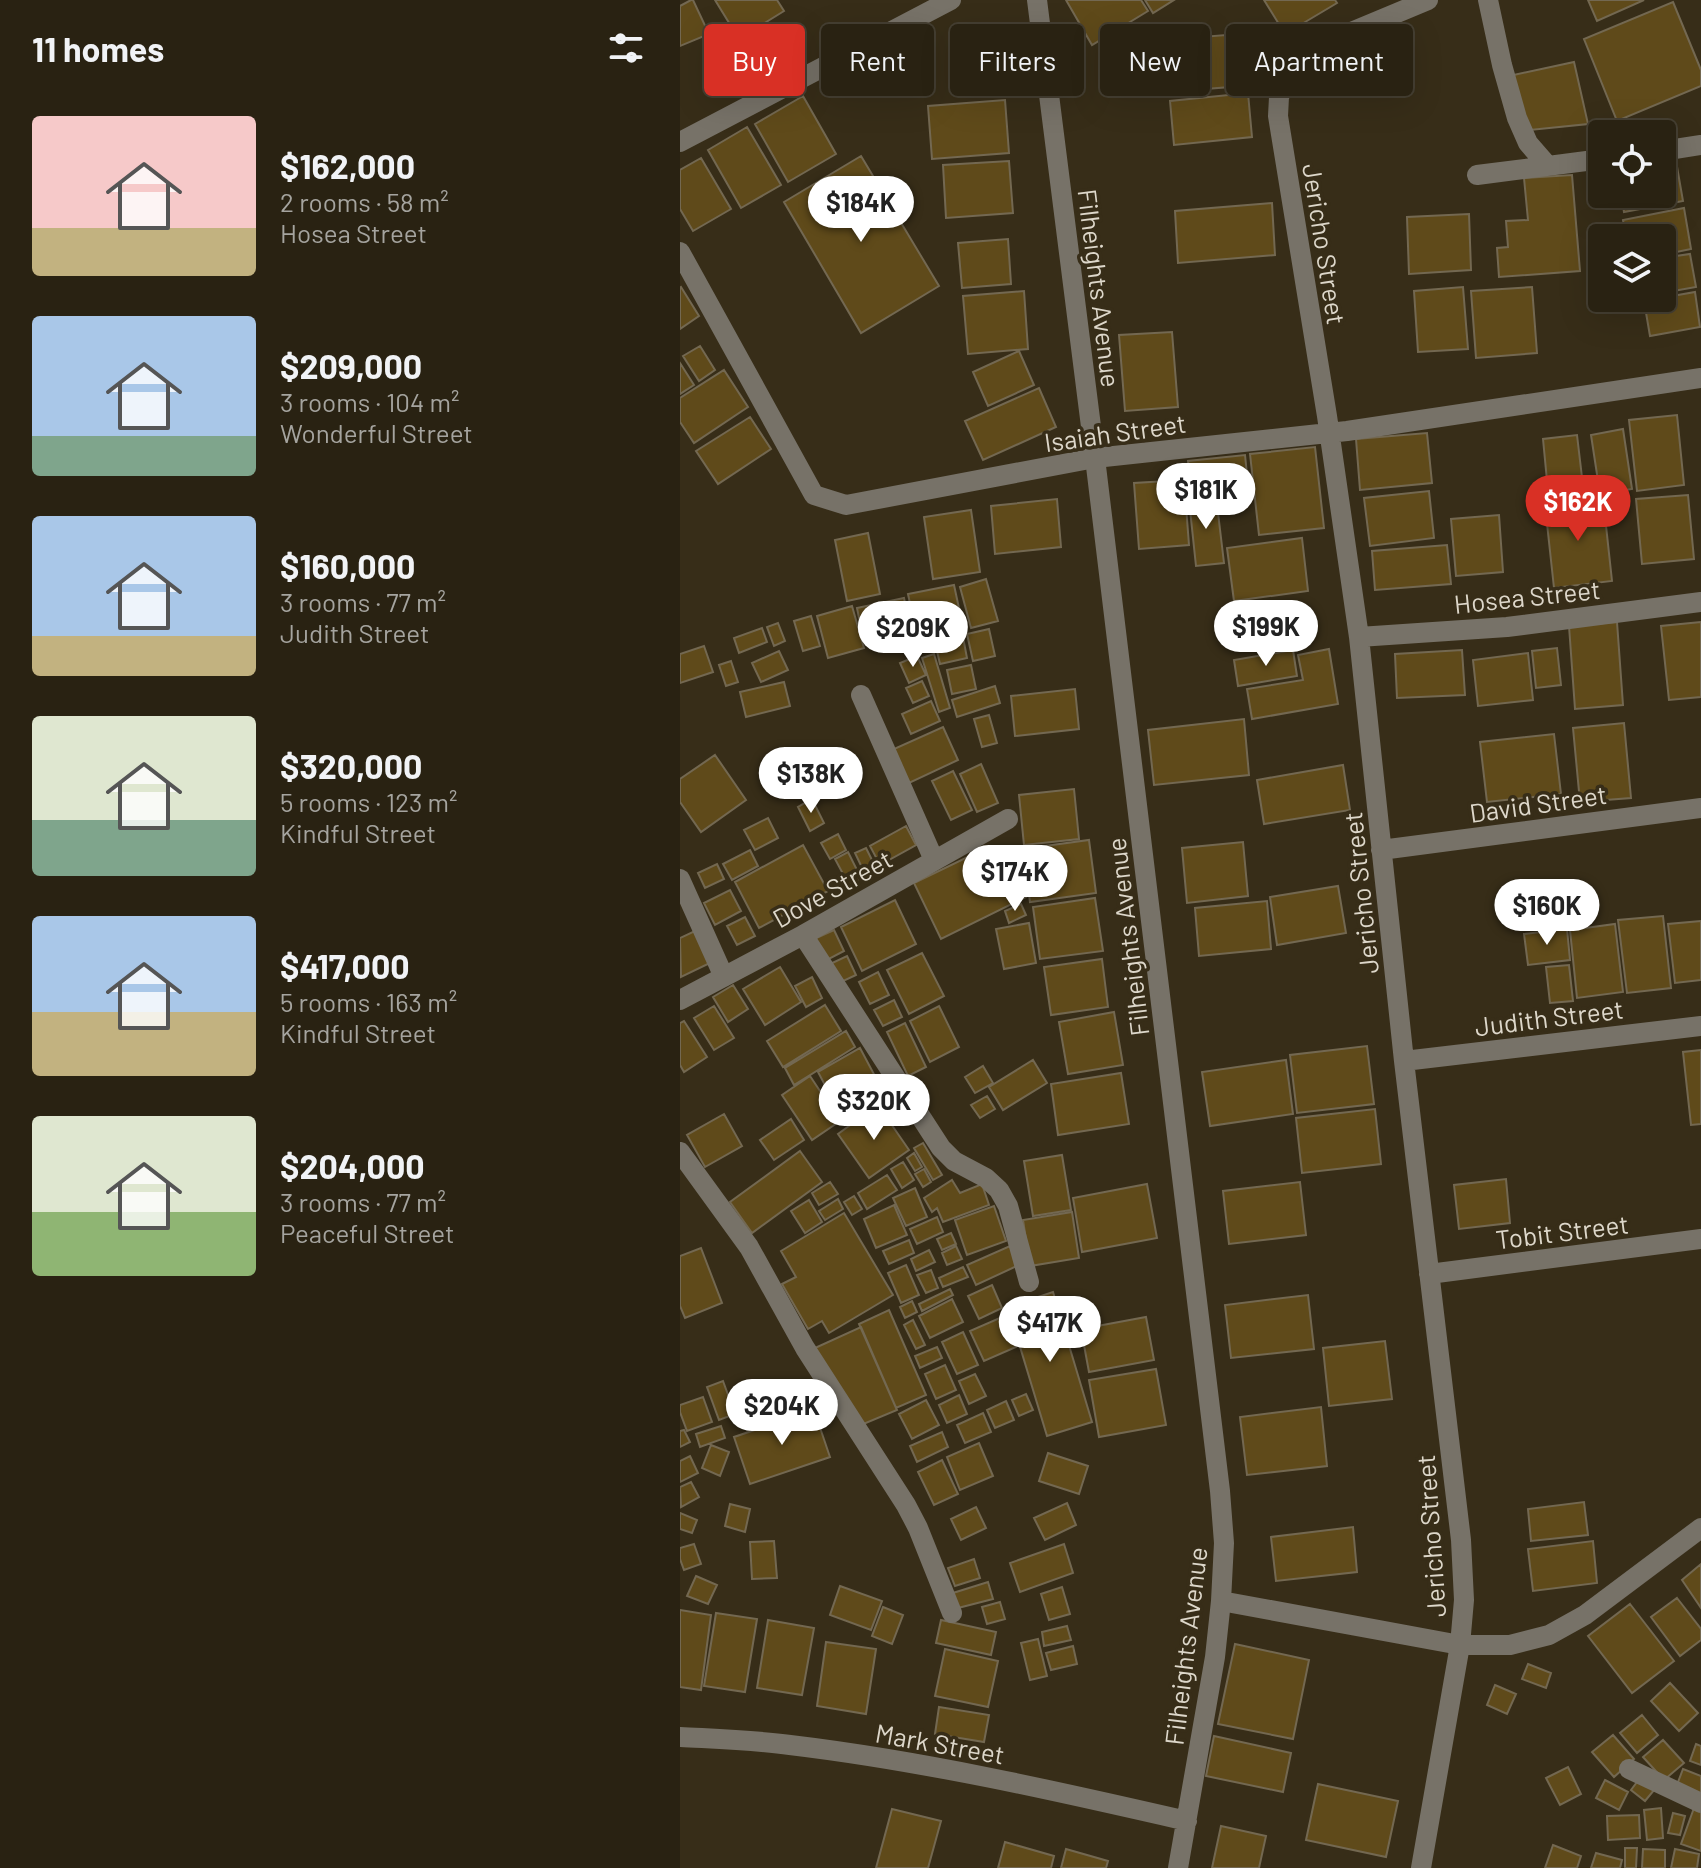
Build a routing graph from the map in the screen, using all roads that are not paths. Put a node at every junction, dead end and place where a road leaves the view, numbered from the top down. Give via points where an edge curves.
1 (951, 0) edge
2 (1037, 0) edge
3 (1428, 0) edge
4 (1488, 0) edge
5 (680, 142) edge
6 (1701, 145) edge
7 (1676, 149) edge
8 (1588, 161) edge
9 (1548, 166) junction
10 (1477, 175) dead end
11 (680, 252) edge
12 (1701, 378) edge
13 (1330, 434) junction
14 (1095, 458) junction
15 (1701, 602) edge
16 (1359, 637) junction
17 (861, 695) dead end
18 (1701, 808) edge
19 (1008, 819) dead end
20 (1381, 850) junction
21 (934, 860) junction
22 (680, 879) edge
23 (803, 935) junction
24 (724, 977) junction
25 (680, 1000) edge
26 (1701, 1026) edge
27 (1404, 1061) junction
28 (680, 1152) edge
29 (1701, 1239) edge
30 (1429, 1274) junction
31 (1029, 1282) dead end
32 (1701, 1528) edge
33 (1221, 1601) junction
34 (952, 1613) dead end
35 (1460, 1645) junction
36 (680, 1737) edge
37 (1629, 1769) dead end
38 (1701, 1803) edge
39 (1187, 1821) junction
40 (1178, 1868) edge
41 (1421, 1868) edge

1 - 5 street
2 - 14 street, Filheights Avenue
3 - 13 street, Jericho Street via 1304,56 1279,97
4 - 9 street via 1517,118 1528,143
6 - 7 street
8 - 9 street
9 - 10 street
11 - 14 street, Isaiah Street via 814,495 846,505
12 - 13 street, Isaiah Street
13 - 14 street, Isaiah Street
13 - 16 street, Jericho Street
14 - 33 street, Filheights Avenue via 1220,1491
15 - 16 street, Hosea Street via 1507,627
16 - 20 street, Jericho Street
17 - 21 street
18 - 20 street, David Street
19 - 21 street, Dove Street
20 - 27 street, Jericho Street
21 - 23 street, Dove Street
22 - 24 street
23 - 24 street, Dove Street
23 - 31 street via 941,1148 999,1190
24 - 25 street, Dove Street
26 - 27 street, Judith Street
27 - 30 street, Jericho Street
28 - 34 street via 749,1247 805,1348 906,1505
29 - 30 street, Tobit Street
30 - 35 street, Jericho Street via 1461,1540
32 - 35 street via 1585,1615 1549,1635 1510,1645
33 - 35 street
33 - 39 street, Filheights Avenue
35 - 41 street, Jericho Street
36 - 39 street, Mark Street via 788,1744 893,1760
37 - 38 street
39 - 40 street, Filheights Avenue

